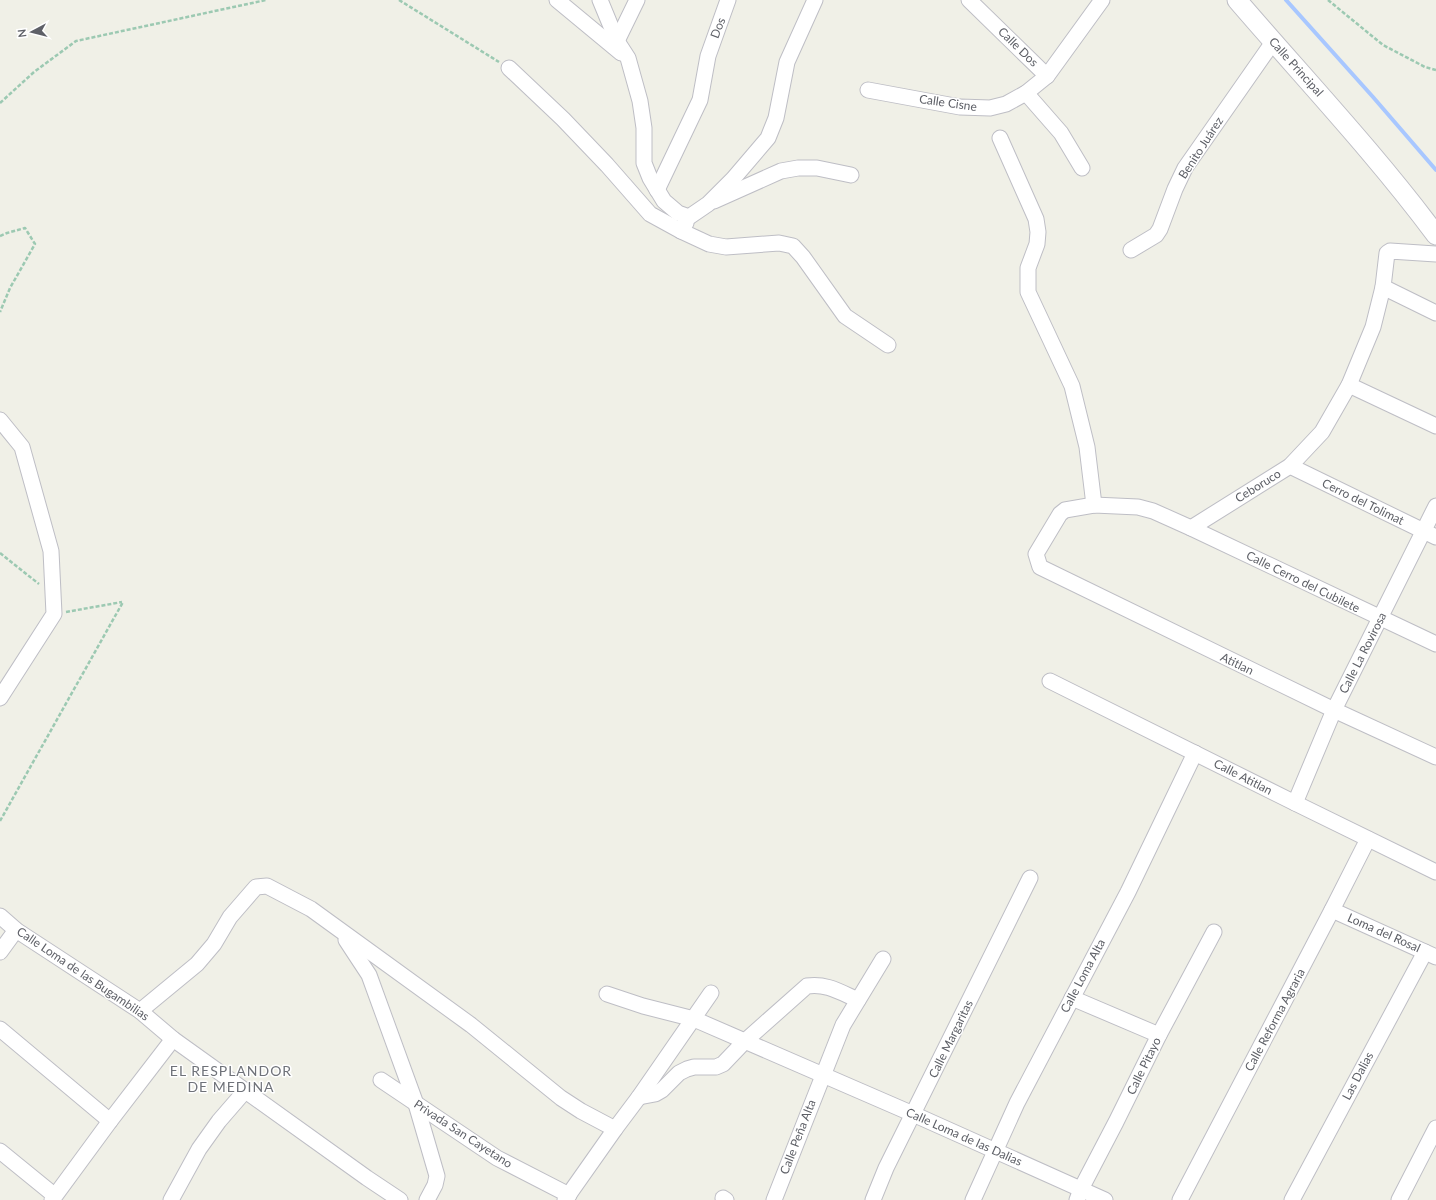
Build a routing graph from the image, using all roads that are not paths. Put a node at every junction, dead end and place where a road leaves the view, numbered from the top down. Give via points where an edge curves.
1 (557, 0) edge
2 (600, 0) edge
3 (637, 0) edge
4 (728, 0) edge
5 (815, 0) edge
6 (969, 0) edge
7 (1102, 0) edge
8 (1237, 0) edge
9 (617, 41) junction
10 (1273, 42) junction
11 (628, 58) junction
12 (509, 68) road end
13 (1047, 76) junction
14 (868, 90) dead end
15 (1026, 93) junction
16 (1000, 138) dead end
17 (1082, 168) dead end
18 (851, 174) dead end
19 (657, 190) junction
20 (708, 204) junction
21 (690, 217) junction
22 (681, 231) junction
23 (1436, 235) edge
24 (1131, 250) dead end
25 (1436, 254) edge
26 (1383, 287) junction
27 (1436, 313) edge
28 (888, 345) dead end
29 (1350, 385) junction
30 (0, 420) edge
31 (1436, 426) edge
32 (1290, 466) junction
33 (1094, 505) junction
34 (1436, 506) edge
35 (1191, 528) junction
36 (1430, 534) edge
37 (1380, 619) junction
38 (1436, 644) edge
39 (1050, 680) dead end
40 (0, 698) edge
41 (1334, 710) junction
42 (1195, 753) junction
43 (1436, 757) edge
44 (1295, 804) junction
45 (1368, 839) junction
46 (1436, 872) edge
47 (1030, 878) dead end
48 (1332, 910) junction
49 (0, 916) edge
50 (16, 930) junction
51 (341, 932) junction
52 (1214, 932) dead end
53 (0, 952) edge
54 (1431, 954) edge
55 (883, 959) dead end
56 (711, 993) dead end
57 (607, 994) dead end
58 (1072, 998) junction
59 (858, 1000) junction
60 (140, 1011) junction
61 (694, 1019) junction
62 (0, 1029) edge
63 (1159, 1035) junction
64 (173, 1039) junction
65 (744, 1040) junction
66 (823, 1074) junction
67 (381, 1080) dead end
68 (244, 1090) junction
69 (639, 1098) junction
70 (416, 1104) junction
71 (914, 1114) junction
72 (110, 1121) junction
73 (1436, 1128) edge
74 (615, 1129) junction
75 (0, 1151) edge
76 (994, 1151) junction
77 (1079, 1195) edge
78 (567, 1197) edge
79 (53, 1198) edge
80 (171, 1200) edge
81 (400, 1200) edge
82 (427, 1200) edge
83 (774, 1200) edge
84 (873, 1200) edge
85 (973, 1200) edge
86 (1105, 1200) edge
87 (1180, 1200) edge
88 (1292, 1200) edge
89 (1399, 1200) edge

1 - 11 street
2 - 9 street
3 - 9 street
4 - 19 street, Dos via 708,56 700,100
5 - 20 street via 787,62 776,118 768,138
6 - 13 street, Calle Dos
7 - 13 street
8 - 10 street, Calle Principal
9 - 11 street
10 - 23 street, Calle Principal via 1355,134
10 - 24 street, Benito Juárez via 1185,168 1156,235
11 - 19 street via 640,101 644,128 644,163
12 - 22 street via 563,119 650,214
13 - 15 street, Calle Dos
14 - 15 street, Calle Cisne via 960,107 990,108 1006,104
15 - 17 street via 1061,133
16 - 33 street via 1036,219 1037,244 1028,268 1028,292 1072,386 1087,446
18 - 20 street via 817,168 780,171
19 - 21 street via 664,201 678,213
20 - 21 street
21 - 22 street
22 - 28 street via 709,244 726,247 779,243 793,246 845,316
25 - 26 street, Ceboruco via 1390,251 1387,253
26 - 27 street
26 - 29 street, Ceboruco via 1373,327
29 - 31 street
29 - 32 street, Ceboruco via 1322,432
30 - 40 street via 22,447 51,551 54,614
32 - 35 street, Ceboruco
32 - 36 street, Cerro del Tolimat
33 - 35 street via 1138,507
33 - 41 street, Atitlan via 1065,510 1060,514 1036,554 1040,567
34 - 36 street, Calle La Rovirosa
35 - 37 street, Calle Cerro del Cubilete
36 - 37 street, Calle La Rovirosa
37 - 38 street, Calle Cerro del Cubilete
37 - 41 street, Calle La Rovirosa
39 - 42 street, Calle Atitlan
41 - 43 street, Atitlan
41 - 44 street, Calle La Rovirosa
42 - 44 street, Calle Atitlan
42 - 58 street, Calle Loma Alta via 1128,892
44 - 45 street, Calle Atitlan
45 - 46 street, Calle Atitlan
45 - 48 street, Calle Reforma Agraria
47 - 71 street, Calle Margaritas
48 - 54 street, Loma del Rosal
48 - 87 street, Calle Reforma Agraria
49 - 50 street, Calle Loma de las Bugambilias
50 - 53 street
50 - 60 street, Calle Loma de las Bugambilias
51 - 60 street via 311,909 267,886 256,887 230,917 214,944 197,964
51 - 70 street via 369,974
51 - 74 street via 471,1025 561,1098
52 - 63 street, Calle Pitayo
54 - 88 street, Las Dalias
55 - 59 street, Calle Peña Alta
56 - 61 street
57 - 61 street, Calle Loma de las Dalias
58 - 63 street
58 - 76 street, Calle Loma Alta
59 - 65 street via 828,986 807,986
59 - 66 street, Calle Peña Alta via 843,1025
60 - 64 street, Calle Loma de las Bugambilias
61 - 65 street, Calle Loma de las Dalias
61 - 69 street
62 - 72 street
63 - 77 street, Calle Pitayo
64 - 68 street, Calle Loma de las Bugambilias
64 - 72 street
65 - 66 street, Calle Loma de las Dalias
65 - 69 street via 723,1064 716,1067 687,1069 679,1073 662,1090
66 - 71 street, Calle Loma de las Dalias
66 - 83 street, Calle Peña Alta
67 - 70 street, Privada San Cayetano
68 - 80 street via 199,1149
68 - 81 street, Calle Loma de las Bugambilias
69 - 74 street
70 - 78 street, Privada San Cayetano via 497,1158
70 - 82 street via 437,1176
71 - 76 street, Calle Loma de las Dalias
71 - 84 street, Calle Margaritas via 886,1168
72 - 79 street
73 - 89 street
74 - 78 street
75 - 79 street
76 - 77 street, Calle Loma de las Dalias
76 - 85 street, Calle Loma Alta
77 - 86 street, Calle Loma de las Dalias

